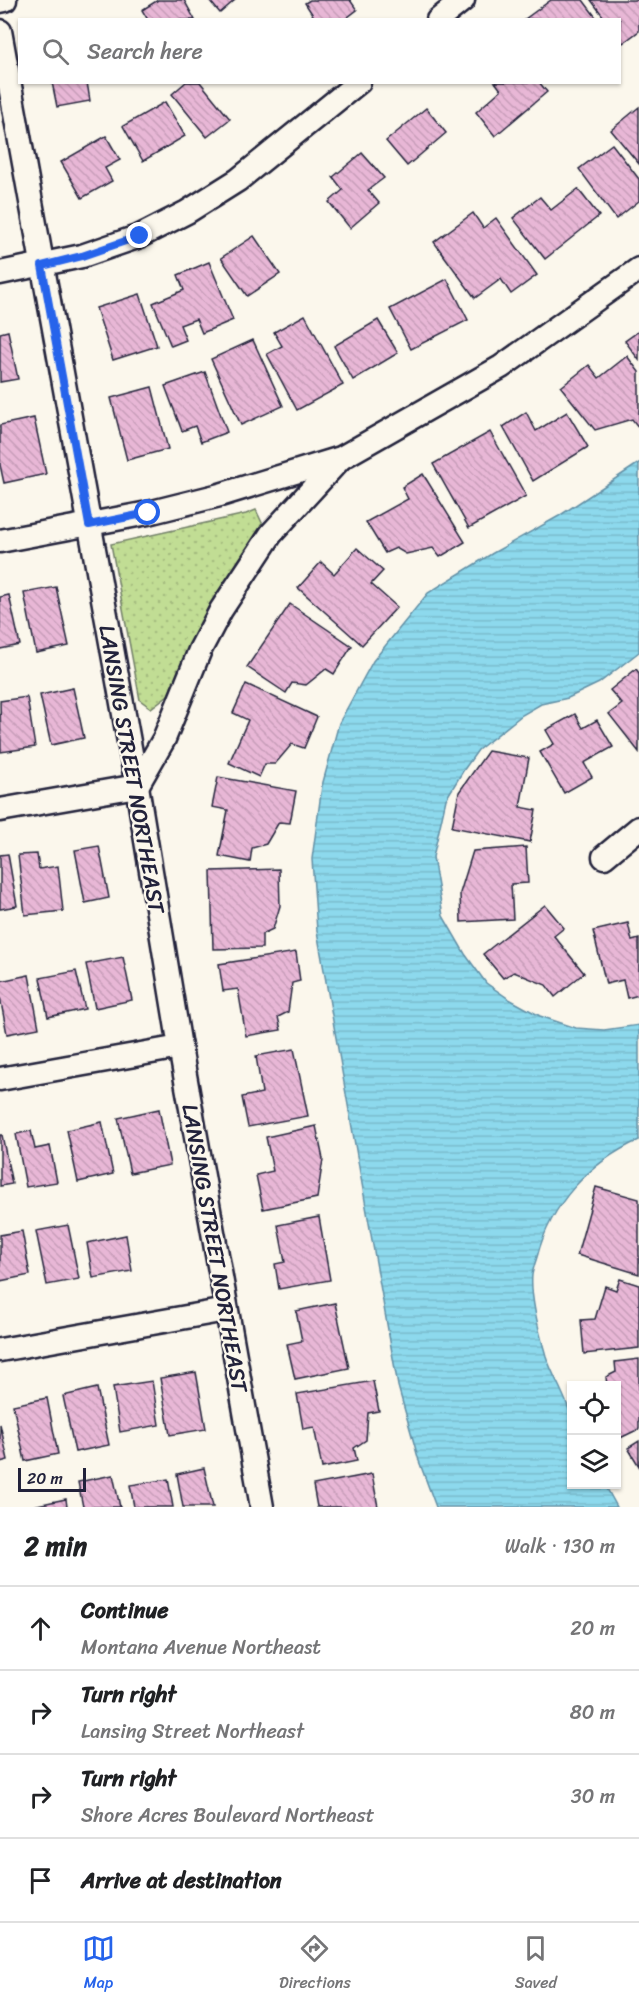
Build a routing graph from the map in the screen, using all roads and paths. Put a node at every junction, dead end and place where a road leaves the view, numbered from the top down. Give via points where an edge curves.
1 (5, 0) edge
2 (463, 0) edge
3 (0, 1) edge
4 (440, 18) edge
5 (0, 31) edge
6 (357, 84) edge
7 (42, 266) junction
8 (639, 268) edge
9 (0, 273) edge
10 (341, 458) junction
11 (89, 525) junction
12 (0, 541) edge
13 (137, 786) junction
14 (0, 810) edge
15 (639, 828) edge
16 (604, 857) dead end
17 (180, 1047) junction
18 (0, 1079) edge
19 (226, 1310) junction
20 (0, 1350) edge
21 (262, 1507) edge

1 - 3 street
2 - 4 street
5 - 7 street, LANSING STREET NORTHEAST
6 - 7 street via 238,180 187,212 140,236
7 - 9 street
7 - 11 street, LANSING STREET NORTHEAST
8 - 10 street via 501,367
10 - 11 street via 220,495
10 - 13 street via 271,534 221,610 200,650 164,739
11 - 12 street
11 - 13 street, LANSING STREET NORTHEAST
13 - 14 street
13 - 17 street, LANSING STREET NORTHEAST
15 - 16 street
17 - 18 street
17 - 19 street, LANSING STREET NORTHEAST
19 - 20 street
19 - 21 street, LANSING STREET NORTHEAST

